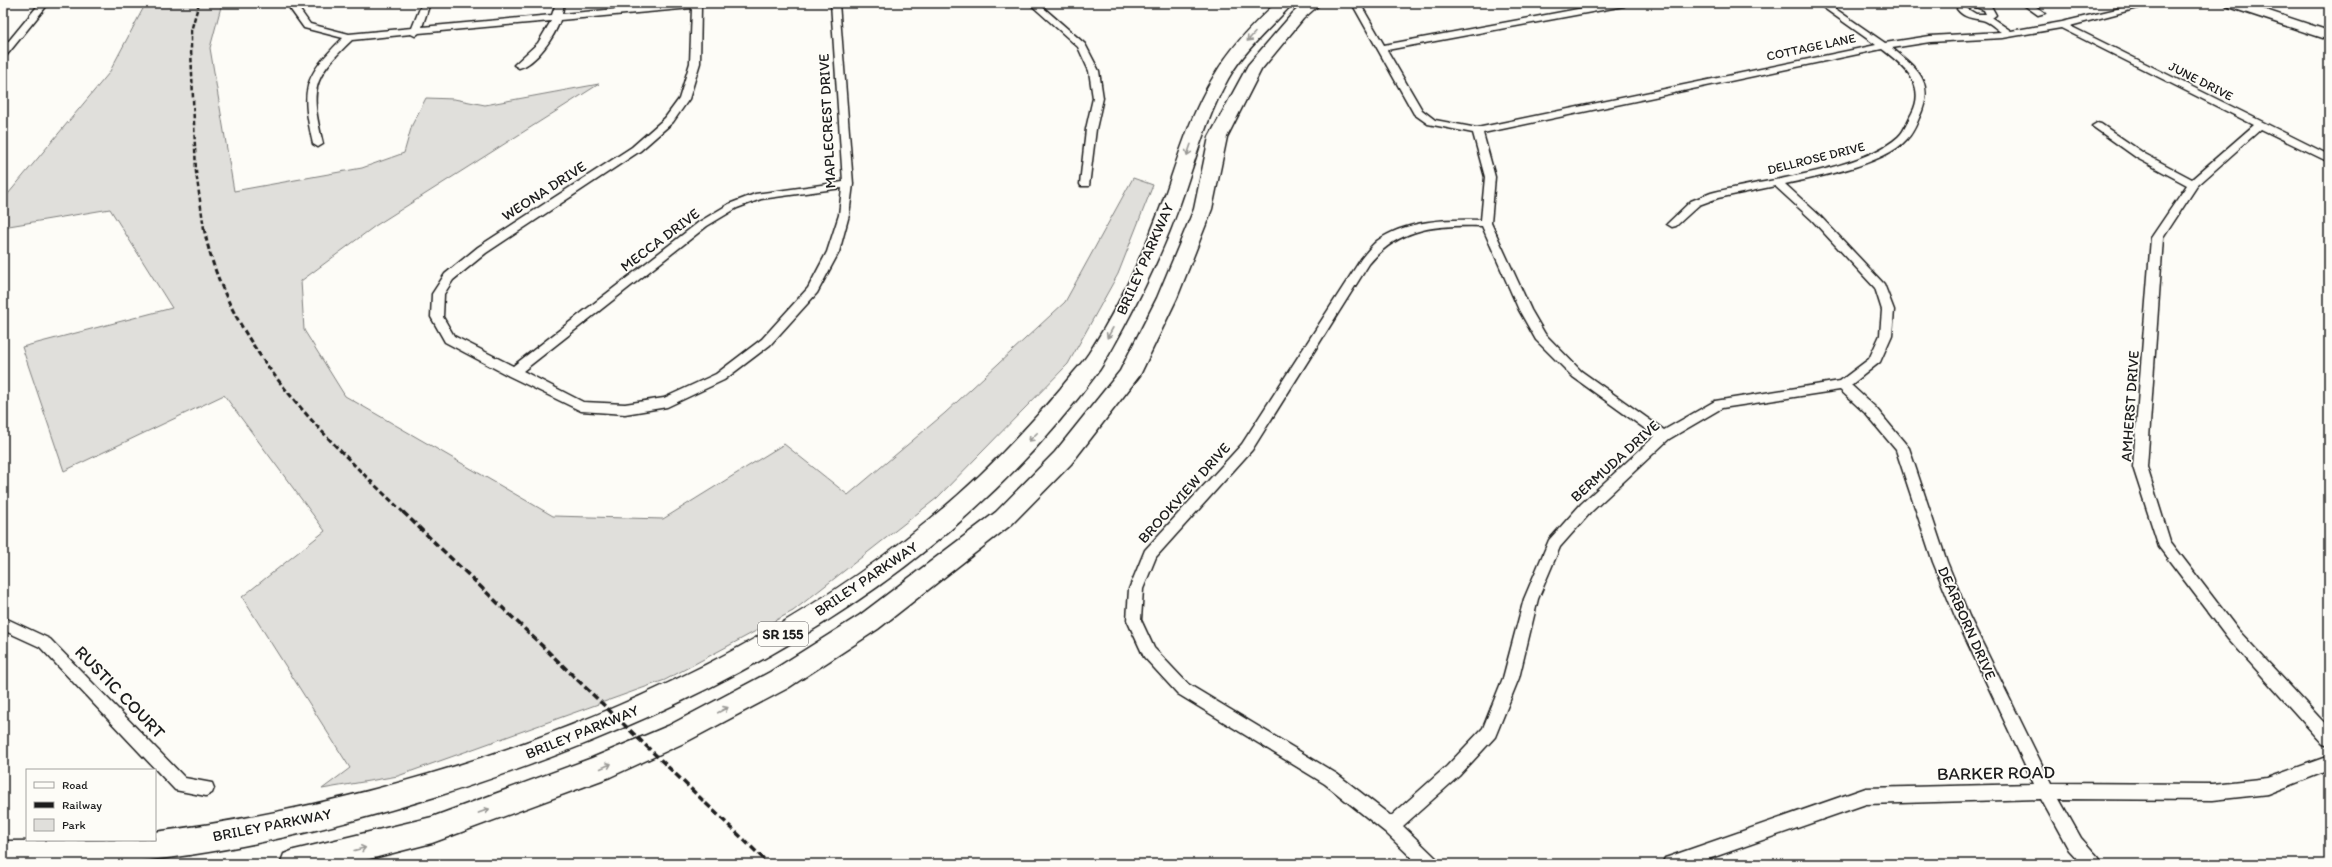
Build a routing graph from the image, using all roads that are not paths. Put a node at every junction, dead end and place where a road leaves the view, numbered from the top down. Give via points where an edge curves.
1 (45, 3) edge
2 (290, 3) edge
3 (426, 3) edge
4 (560, 3) edge
5 (712, 3) edge
6 (835, 3) edge
7 (1033, 3) edge
8 (1285, 3) edge
9 (1313, 3) edge
10 (1624, 3) edge
11 (1821, 3) edge
12 (2025, 3) edge
13 (2153, 3) edge
14 (2231, 3) edge
15 (697, 4) edge
16 (1998, 6) dead end
17 (1358, 7) dead end
18 (2041, 13) dead end
19 (557, 19) junction
20 (2062, 25) junction
21 (415, 33) junction
22 (2010, 34) junction
23 (2329, 36) edge
24 (349, 37) junction
25 (1883, 46) junction
26 (1381, 48) junction
27 (3, 54) edge
28 (518, 65) dead end
29 (2260, 125) junction
30 (2097, 126) dead end
31 (1477, 131) junction
32 (318, 144) dead end
33 (2329, 158) edge
34 (1777, 182) junction
35 (848, 184) junction
36 (1085, 184) dead end
37 (2193, 184) junction
38 (1486, 222) junction
39 (1672, 224) dead end
40 (513, 373) junction
41 (1843, 385) junction
42 (1664, 436) junction
43 (3, 623) edge
44 (2329, 739) edge
45 (2329, 763) edge
46 (206, 788) dead end
47 (2046, 791) junction
48 (1391, 826) junction
49 (3, 855) edge
50 (294, 864) edge
51 (1430, 864) edge
52 (1671, 864) edge
53 (2093, 864) edge

1 - 27 street
2 - 24 street via 307,26
3 - 21 street
4 - 19 street
5 - 15 street
6 - 35 street, MAPLECREST DRIVE
7 - 36 street via 1082,46 1094,71 1098,98 1091,129
8 -> 49 highway, BRILEY PARKWAY / SR 155 via 1233,57 1214,91 1195,132 1169,208 1136,286 1094,362 1042,427 977,494 924,539 875,575 736,662 650,705 558,744 455,780 337,813 221,837 94,852
50 -> 9 highway, SR 155 via 432,830 600,768 677,734 778,680 869,622 1004,518 1063,458 1129,375 1167,298 1203,209 1218,137 1254,68 1298,16
10 - 26 street
11 - 25 street, DELLROSE DRIVE
12 - 18 street
13 - 20 street, COTTAGE LANE
14 - 23 main road
15 - 19 street
15 - 40 street, WEONA DRIVE via 695,64 684,99 669,120 636,149 482,250 449,277 438,294 437,317 449,339
16 - 22 street via 1987,13
17 - 26 street
19 - 21 street
19 - 28 street via 551,36
20 - 22 street, COTTAGE LANE
20 - 29 street, JUNE DRIVE
21 - 24 street
22 - 25 street, COTTAGE LANE via 1930,39
24 - 32 street via 325,61 313,80 309,100
25 - 31 street, COTTAGE LANE
25 - 34 street, DELLROSE DRIVE via 1910,70 1921,84 1922,106 1902,138 1881,154
26 - 31 street via 1418,112 1432,122
29 - 33 street, JUNE DRIVE
29 - 37 street, AMHERST DRIVE
30 - 37 street via 2141,156
31 - 38 street via 1490,177
34 - 39 street, DELLROSE DRIVE via 1715,195 1695,203
34 - 41 street, BERMUDA DRIVE via 1816,218 1880,287 1888,310 1886,335 1874,362
35 - 40 street, MECCA DRIVE via 759,196 733,206 703,224
35 - 40 street, MAPLECREST DRIVE via 844,215 833,252 813,290 766,342 720,377 667,402 625,409 581,406
37 - 44 street, AMHERST DRIVE via 2158,238 2140,467 2164,543 2233,634
38 - 42 street via 1525,310 1540,337 1577,374
38 - 48 street, BROOKVIEW DRIVE via 1429,226 1403,232 1380,244 1365,262 1247,447 1150,554 1136,589 1134,620 1148,652 1183,688 1331,779
41 - 42 street, BERMUDA DRIVE via 1719,404
41 - 47 street, DEARBORN DRIVE via 1870,410 1902,448 1940,562 1962,616
42 - 48 street, BERMUDA DRIVE via 1586,508 1554,544 1531,599 1511,678 1489,732 1453,771
43 - 46 street, RUSTIC COURT via 45,643 181,785
45 - 47 street, BARKER ROAD via 2268,786 2213,792
47 - 52 street, BARKER ROAD via 1866,796
47 - 53 street, DEARBORN DRIVE via 2075,844
48 - 51 street, BROOKVIEW DRIVE

